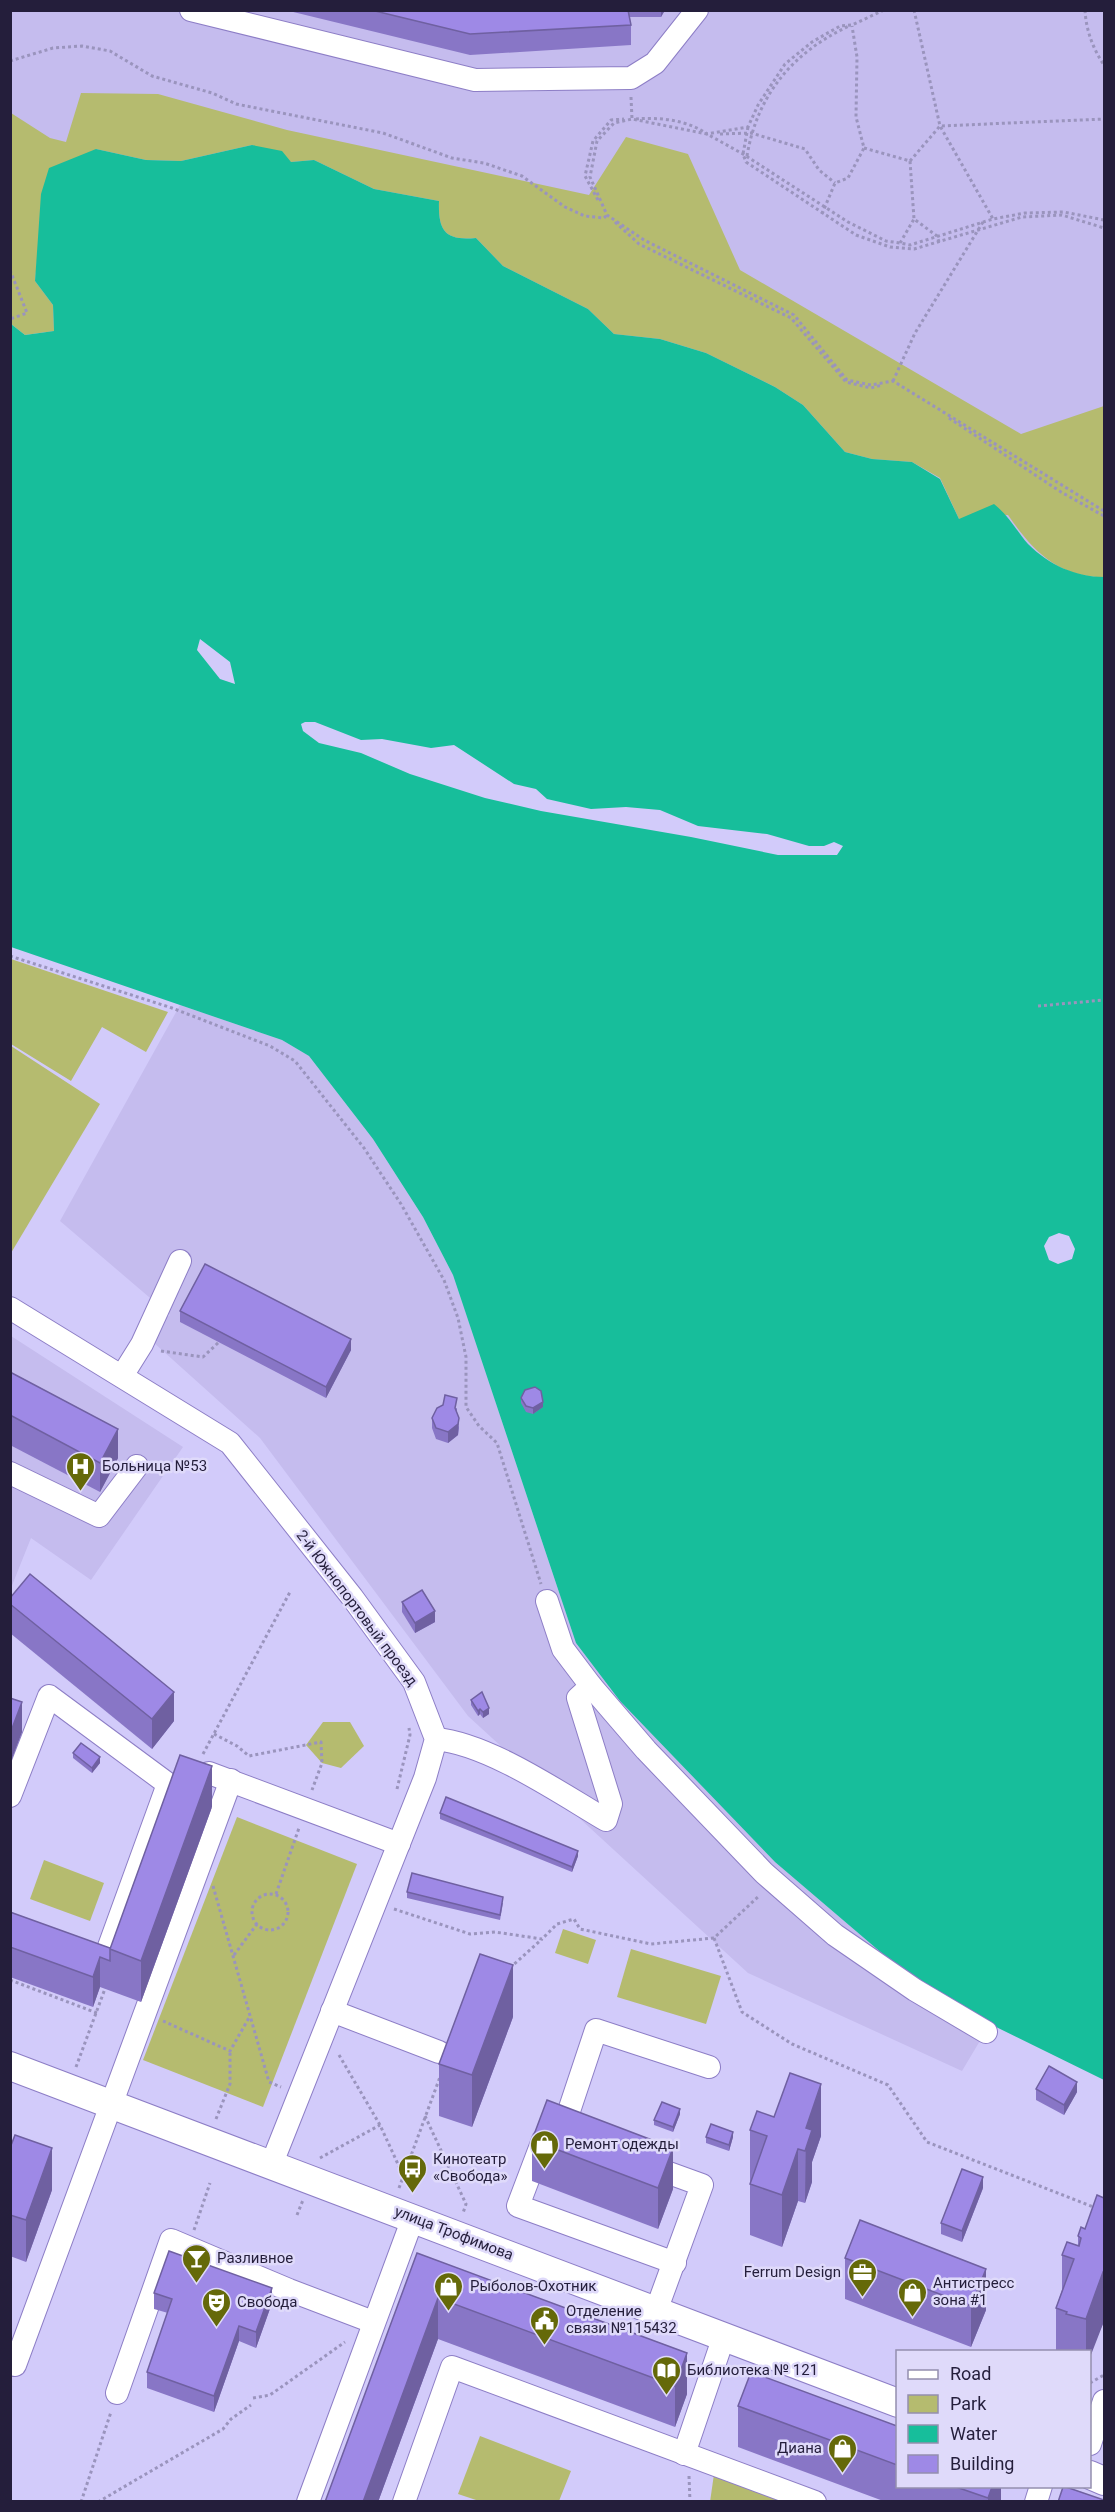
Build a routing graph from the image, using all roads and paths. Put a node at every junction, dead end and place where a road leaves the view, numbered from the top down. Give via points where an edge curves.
1 (191, 10) edge
2 (697, 10) edge
3 (884, 10) edge
4 (890, 10) edge
5 (914, 10) edge
6 (1085, 10) edge
7 (852, 26) junction
8 (10, 62) edge
9 (1104, 65) edge
10 (632, 119) junction
11 (1104, 119) edge
12 (940, 126) junction
13 (748, 127) junction
14 (749, 133) junction
15 (706, 134) junction
16 (864, 148) junction
17 (745, 155) junction
18 (910, 161) junction
19 (835, 183) junction
20 (825, 208) junction
21 (822, 214) junction
22 (607, 215) junction
23 (914, 219) junction
24 (993, 219) junction
25 (1104, 220) edge
26 (983, 222) junction
27 (1104, 228) edge
28 (977, 231) junction
29 (937, 236) junction
30 (939, 242) junction
31 (900, 245) junction
32 (10, 270) edge
33 (10, 319) edge
34 (892, 381) junction
35 (1104, 511) edge
36 (1104, 516) edge
37 (10, 956) edge
38 (1104, 1000) edge
39 (1038, 1006) dead end
40 (180, 1261) dead end
41 (10, 1308) edge
42 (219, 1342) edge
43 (139, 1349) junction
44 (122, 1376) junction
45 (137, 1466) dead end
46 (10, 1473) edge
47 (290, 1592) dead end
48 (547, 1601) joint
49 (591, 1686) junction
50 (409, 1726) dead end
51 (214, 1734) junction
52 (436, 1739) junction
53 (322, 1763) dead end
54 (197, 1776) junction
55 (231, 1780) junction
56 (168, 1784) junction
57 (10, 1796) edge
58 (395, 1796) dead end
59 (399, 1844) junction
60 (775, 1882) junction
61 (214, 1886) dead end
62 (394, 1909) dead end
63 (256, 1924) junction
64 (714, 1938) junction
65 (542, 1939) junction
66 (72, 1952) edge
67 (234, 1955) junction
68 (507, 1971) edge
69 (10, 1980) edge
70 (104, 1992) dead end
71 (332, 2011) junction
72 (97, 2013) junction
73 (146, 2013) junction
74 (250, 2016) junction
75 (986, 2032) dead end
76 (230, 2051) junction
77 (339, 2055) dead end
78 (440, 2062) joint
79 (10, 2066) edge
80 (709, 2067) dead end
81 (76, 2069) dead end
82 (285, 2077) dead end
83 (281, 2087) junction
84 (277, 2095) dead end
85 (111, 2104) junction
86 (426, 2116) junction
87 (215, 2121) dead end
88 (380, 2126) junction
89 (561, 2135) junction
90 (583, 2142) edge
91 (320, 2158) dead end
92 (626, 2158) edge
93 (272, 2163) junction
94 (404, 2176) junction
95 (210, 2183) dead end
96 (399, 2188) dead end
97 (1104, 2206) edge
98 (463, 2213) dead end
99 (413, 2218) junction
100 (188, 2247) junction
101 (675, 2263) junction
102 (656, 2311) junction
103 (373, 2322) junction
104 (724, 2337) junction
105 (10, 2363) edge
106 (117, 2393) joint
107 (253, 2398) dead end
108 (1104, 2401) edge
109 (896, 2403) edge
110 (251, 2406) dead end
111 (1091, 2438) edge
112 (684, 2454) junction
113 (81, 2502) edge
114 (98, 2502) edge
115 (308, 2502) edge
116 (404, 2502) edge
117 (815, 2502) edge

1 - 2 street via 475,80 631,78 655,63
3 - 7 path
4 - 7 path
5 - 12 path
6 - 9 path via 1089,33
7 - 13 path via 840,26 785,64
7 - 14 path via 836,32 785,70 763,102
7 - 16 path via 857,57 856,117
8 - 22 path via 53,48 82,46 110,51 152,76 236,104 383,133 452,158 484,163 522,176 585,216
10 - 15 path
10 - 15 path via 652,117 696,126
10 - 22 path via 614,123 597,141 590,177
11 - 12 path
12 - 18 path
12 - 24 path
13 - 14 path
13 - 15 path
14 - 15 path
14 - 17 path
14 - 19 path via 805,149 819,170
15 - 17 path
16 - 18 path
16 - 19 path via 848,178
17 - 20 path
17 - 21 path via 746,162 761,174
18 - 23 path
19 - 20 path
20 - 21 path
20 - 31 path
21 - 31 path via 856,235
22 - 34 path via 644,240 794,315 847,380 871,385
23 - 29 path
23 - 31 path
24 - 25 path via 1064,212
24 - 26 path
26 - 28 path
26 - 29 path
27 - 28 path via 1062,215 1022,217
28 - 30 path
28 - 34 path via 915,333
29 - 30 path
29 - 31 path
30 - 31 path via 914,249
32 - 33 path via 27,313
34 - 35 path
34 - 36 path
37 - 48 path via 172,1008 270,1046 295,1061 314,1082 401,1204 444,1280 458,1318 465,1357 466,1407 497,1443
38 - 39 path
40 - 43 street
41 - 44 street, 2-й Южнопортовый проезд
42 - 43 path via 203,1357
43 - 44 street
44 - 52 street, 2-й Южнопортовый проезд via 230,1443 414,1682
45 - 46 street via 99,1516
47 - 51 path
48 - 49 street via 563,1649
49 - 52 street via 578,1698 611,1804 606,1820 467,1745
49 - 60 street via 646,1750
50 - 58 path
51 - 53 path via 249,1756 321,1742
51 - 54 path via 198,1764
52 - 59 street
54 - 55 street via 209,1773
54 - 56 street
55 - 59 street
55 - 73 street
56 - 57 street via 49,1696
56 - 66 street via 103,1963
59 - 71 street
60 - 64 path
60 - 75 street via 835,1935 915,1990
61 - 67 path
62 - 65 path via 470,1934 495,1932
63 - 63 path via 267,1930 279,1928 289,1913 286,1902 271,1893 259,1897 252,1913
63 - 67 path
64 - 65 path via 651,1944 580,1929 574,1919 557,1924
64 - 97 path via 742,2012 792,2044 888,2085 927,2142 1092,2208
65 - 68 path
67 - 74 path
69 - 72 path
70 - 72 path
71 - 78 street
71 - 93 street
72 - 81 path
73 - 76 path
73 - 85 street
74 - 76 path
74 - 83 path via 269,2082
76 - 87 path via 230,2084
77 - 88 path
78 - 86 path
79 - 85 main road, улица Трофимова
80 - 89 street via 596,2030
82 - 83 path
83 - 84 path
85 - 93 main road, улица Трофимова
85 - 105 street via 15,2365
86 - 94 path
86 - 98 path via 466,2204
88 - 91 path
88 - 94 path
89 - 90 street
89 - 101 street via 547,2130 518,2206
92 - 101 street via 702,2185
93 - 99 main road, улица Трофимова
94 - 96 path
95 - 100 path
99 - 102 main road, улица Трофимова
99 - 103 street
100 - 103 street
100 - 106 street via 171,2240
101 - 102 street
102 - 104 main road, улица Трофимова
103 - 107 path via 270,2395
103 - 115 street
104 - 109 main road, улица Трофимова
104 - 112 street
106 - 113 path
108 - 111 street
110 - 114 path via 223,2429
112 - 116 street via 452,2367
112 - 117 street

